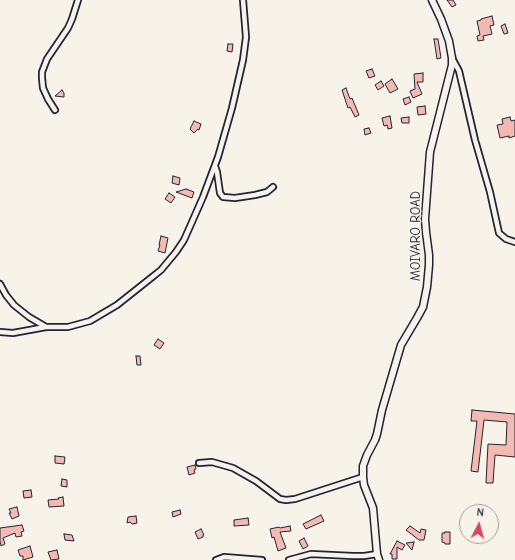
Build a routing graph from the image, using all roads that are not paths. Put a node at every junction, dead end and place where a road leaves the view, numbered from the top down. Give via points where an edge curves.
1 (78, 0) edge
2 (242, 0) edge
3 (432, 0) edge
4 (452, 58) junction
5 (55, 110) dead end
6 (214, 166) junction
7 (273, 187) dead end
8 (515, 242) edge
9 (0, 284) edge
10 (46, 328) junction
11 (0, 332) edge
12 (200, 463) dead end
13 (363, 477) junction
14 (378, 557) edge
15 (216, 560) edge
16 (262, 560) edge
17 (289, 560) edge

1 - 5 street via 72,20 47,59 42,72 43,88
2 - 6 street via 246,47 232,108
3 - 4 street, MOIVARO ROAD via 445,30
4 - 8 street via 459,72 499,233
4 - 13 street, MOIVARO ROAD via 430,152 425,218 430,265 423,307 399,350 377,434 364,462
6 - 7 street via 223,197 255,195 267,192
6 - 10 street via 184,240 161,270 117,305 90,321 68,327
9 - 10 street via 14,305
10 - 11 street
12 - 13 street via 212,462 233,468 277,497 286,500
13 - 14 street, MOIVARO ROAD via 373,508
14 - 17 street via 311,554
15 - 16 street via 224,557

